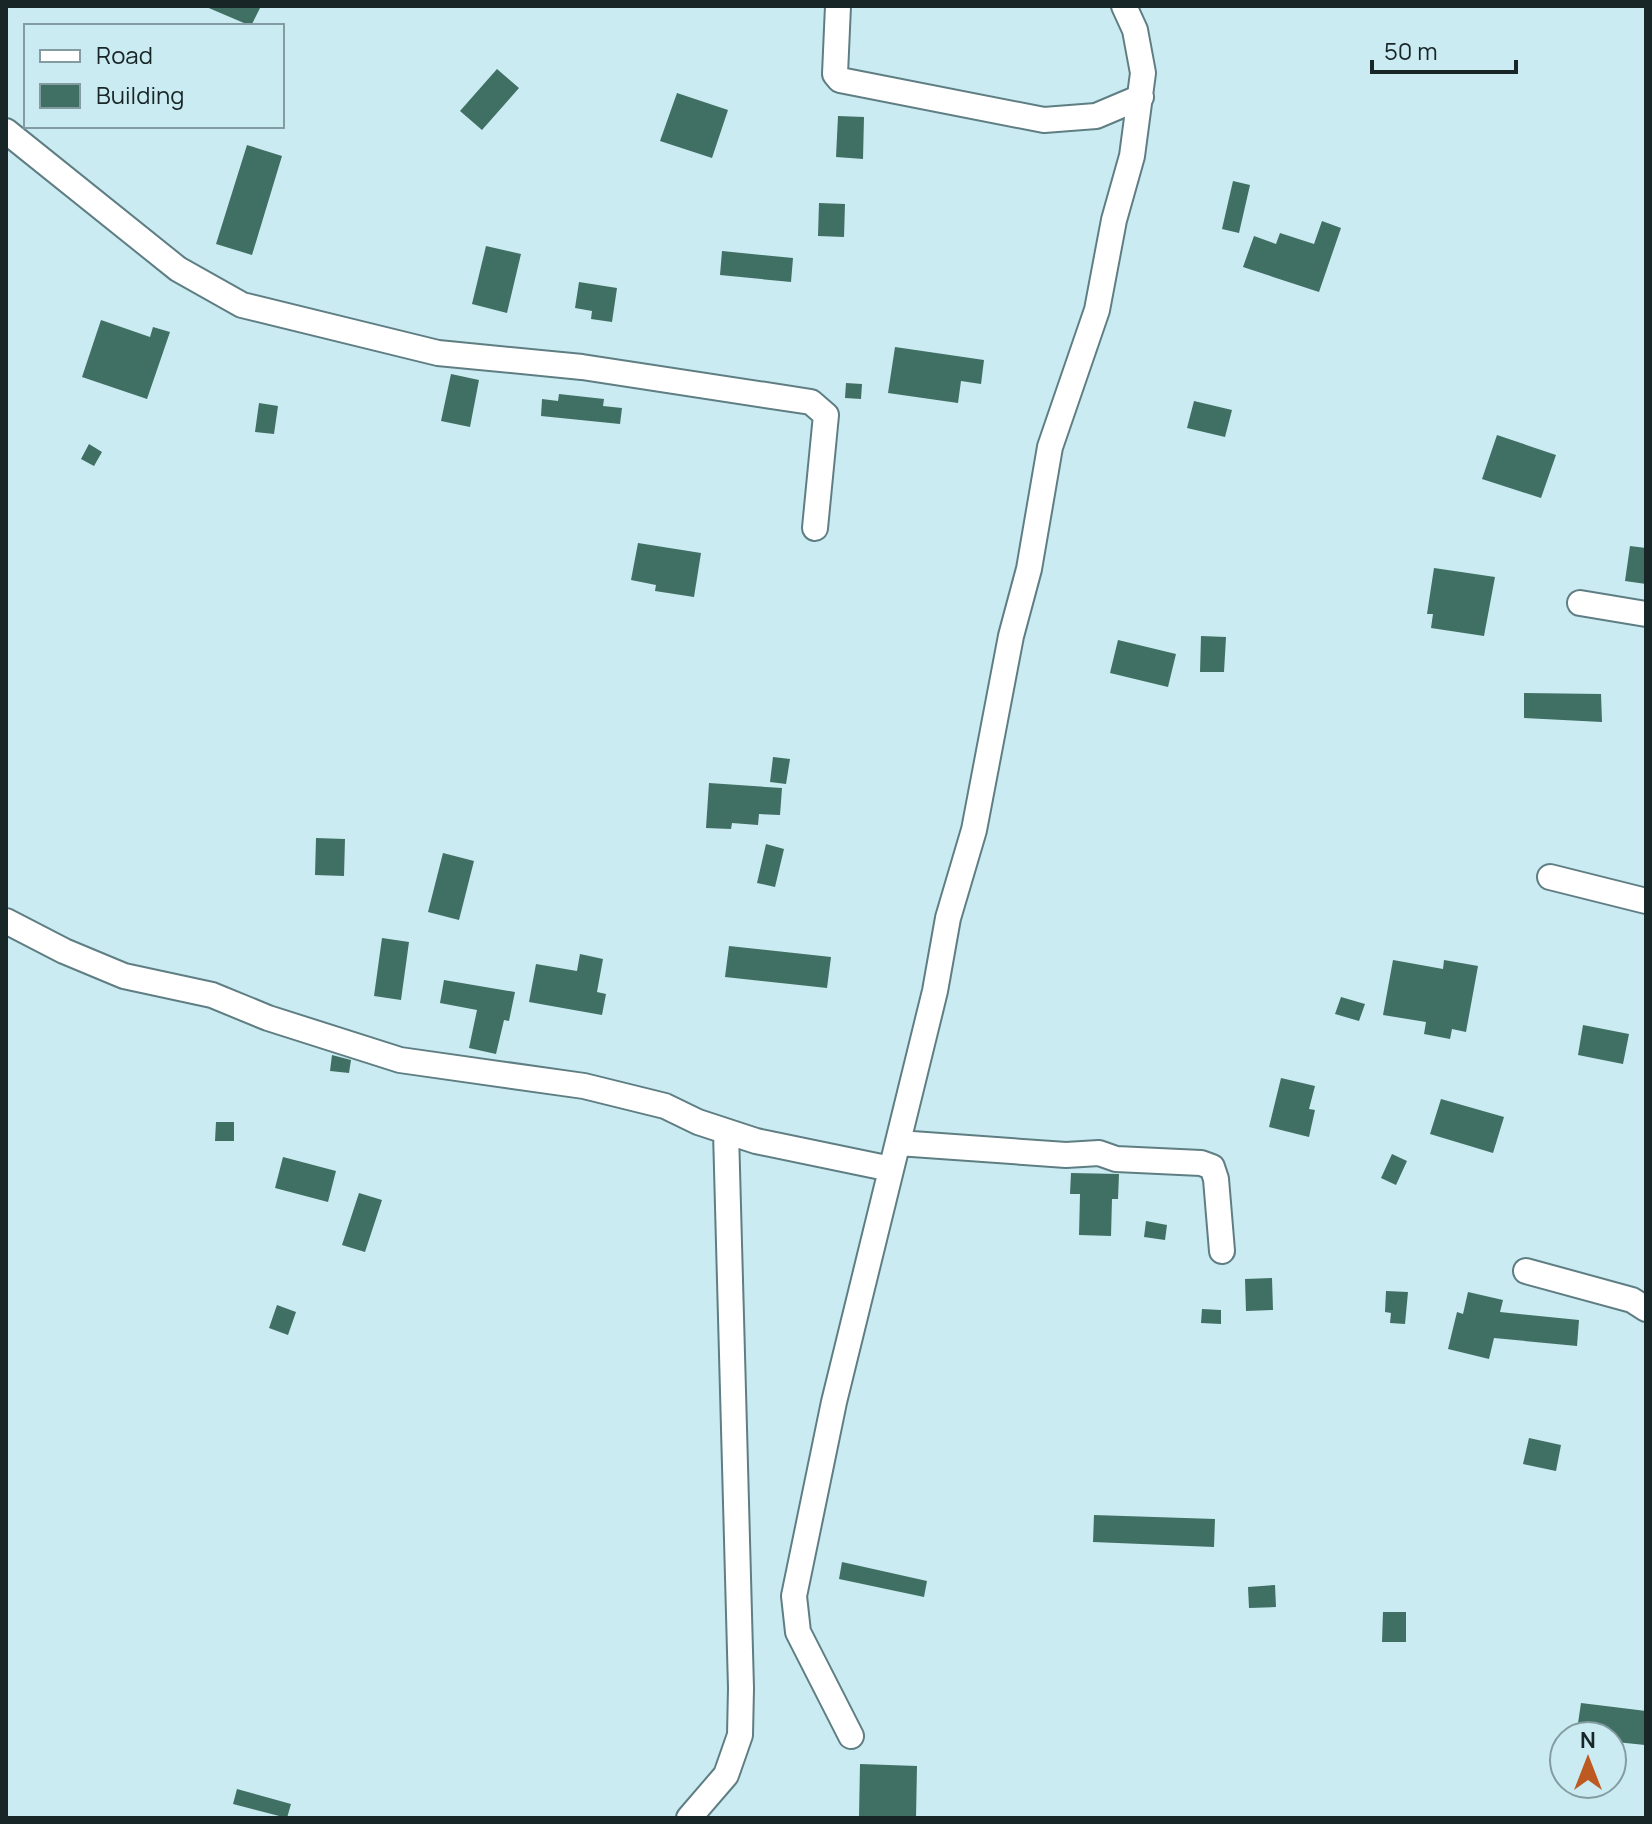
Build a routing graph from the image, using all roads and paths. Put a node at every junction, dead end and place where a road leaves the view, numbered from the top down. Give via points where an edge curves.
1 (838, 6) edge
2 (1124, 6) edge
3 (1141, 97) junction
4 (6, 131) edge
5 (815, 528) dead end
6 (1580, 603) dead end
7 (1646, 614) edge
8 (1550, 877) dead end
9 (1646, 901) edge
10 (6, 921) edge
11 (726, 1132) junction
12 (898, 1143) junction
13 (891, 1169) junction
14 (1222, 1251) dead end
15 (1526, 1271) dead end
16 (1646, 1309) edge
17 (851, 1736) dead end
18 (689, 1818) edge

1 - 3 street via 835,74 840,80 1044,120 1096,116
2 - 3 street via 1140,52
3 - 12 street via 1100,297 1050,447 974,830 948,918
4 - 5 street via 178,269 242,305 438,353 582,367 811,402 826,415
6 - 7 street
8 - 9 street
10 - 11 street via 124,976 212,995 400,1060 584,1086 665,1106
11 - 13 street
11 - 18 street via 740,1735 726,1775
12 - 13 street
12 - 14 street via 1201,1163 1212,1167 1216,1179
13 - 17 street via 794,1596 798,1632
15 - 16 street via 1632,1300

